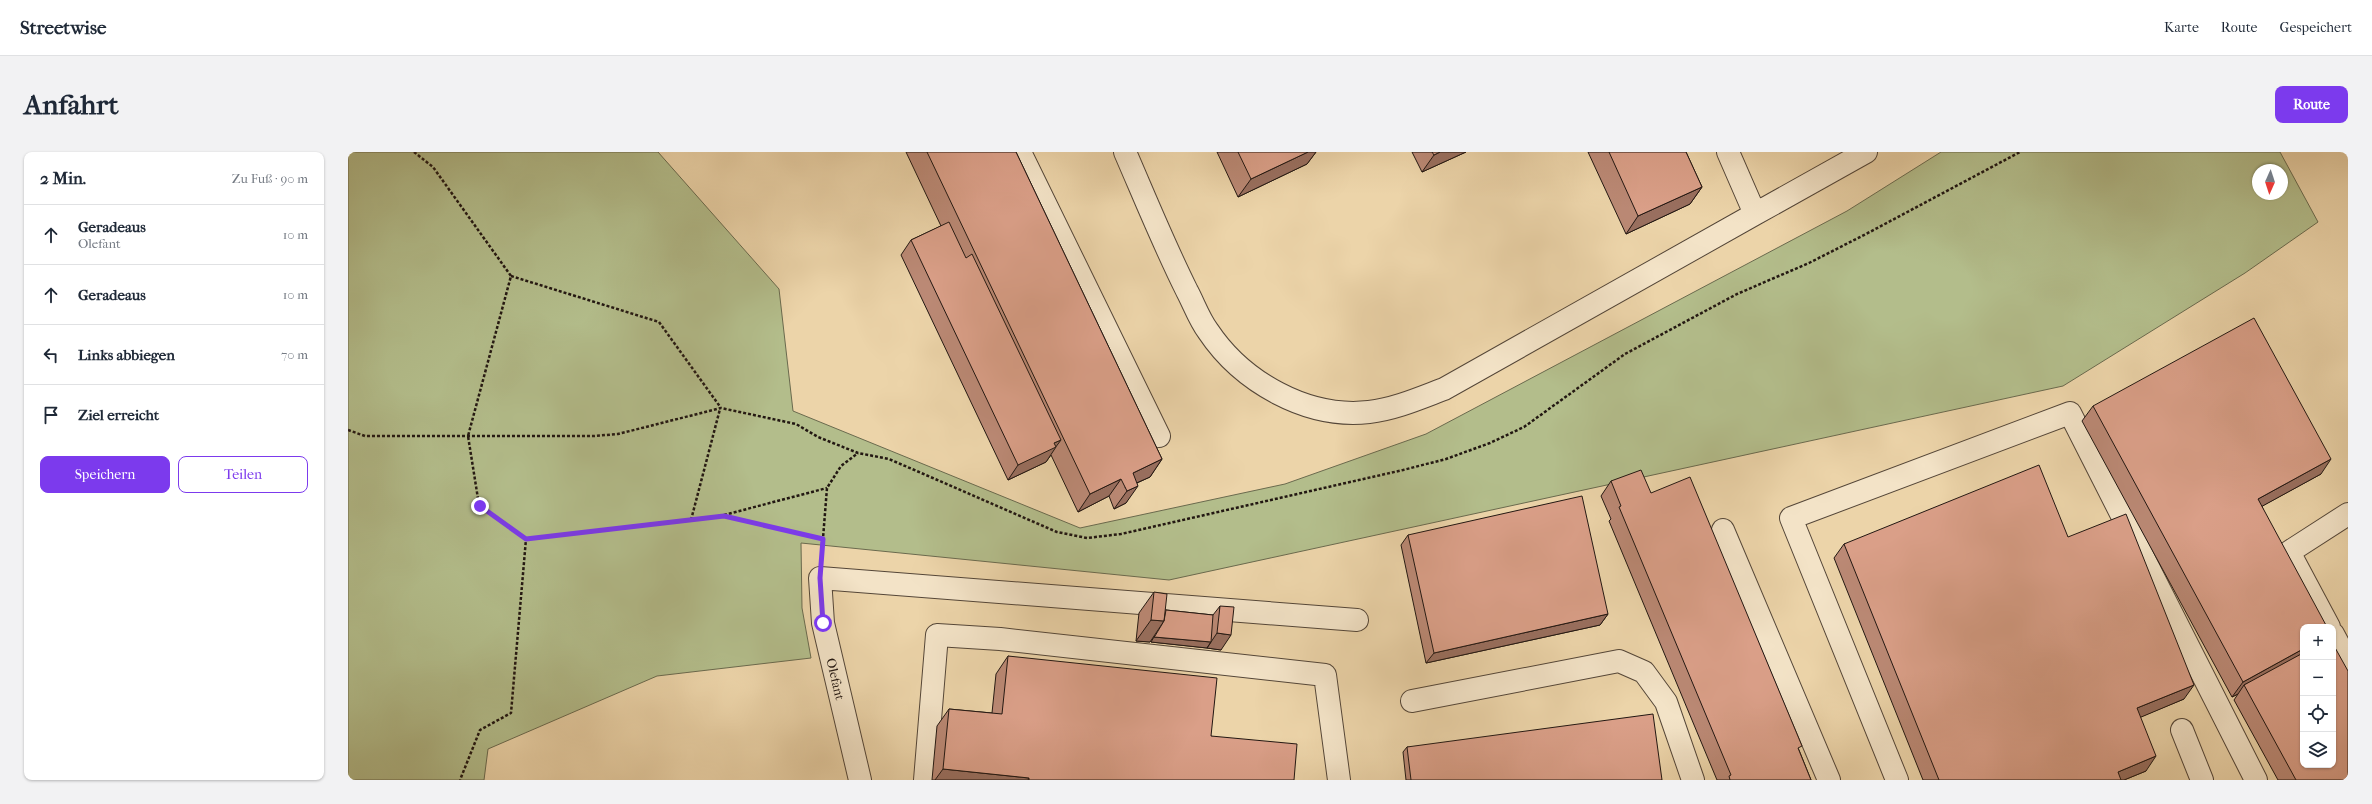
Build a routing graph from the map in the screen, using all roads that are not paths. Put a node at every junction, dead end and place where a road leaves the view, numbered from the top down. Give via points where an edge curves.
1 (1020, 152) edge
2 (1125, 152) edge
3 (1728, 152) edge
4 (1866, 152) edge
5 (1755, 214) junction
6 (1159, 436) dead end
7 (2348, 514) edge
8 (1723, 530) dead end
9 (1357, 620) dead end
10 (2327, 624) edge
11 (2336, 640) edge
12 (2348, 662) edge
13 (1412, 701) dead end
14 (2182, 730) dead end
15 (860, 780) edge
16 (925, 780) edge
17 (1339, 780) edge
18 (1693, 780) edge
19 (1829, 780) edge
20 (1897, 780) edge
21 (2202, 780) edge
22 (2256, 780) edge

1 - 6 street
2 - 5 street via 1172,260 1208,331 1233,360 1265,387 1297,402 1331,411 1368,412 1402,405 1444,389
3 - 5 street
4 - 5 street
7 - 10 street via 2289,552
8 - 19 street
9 - 15 street, Olefant via 820,578 823,623
11 - 12 street
13 - 18 street via 1619,662 1644,672 1666,702
14 - 21 street
16 - 17 street via 937,635 1000,639 1325,675
20 - 22 street via 1791,518 2070,413

